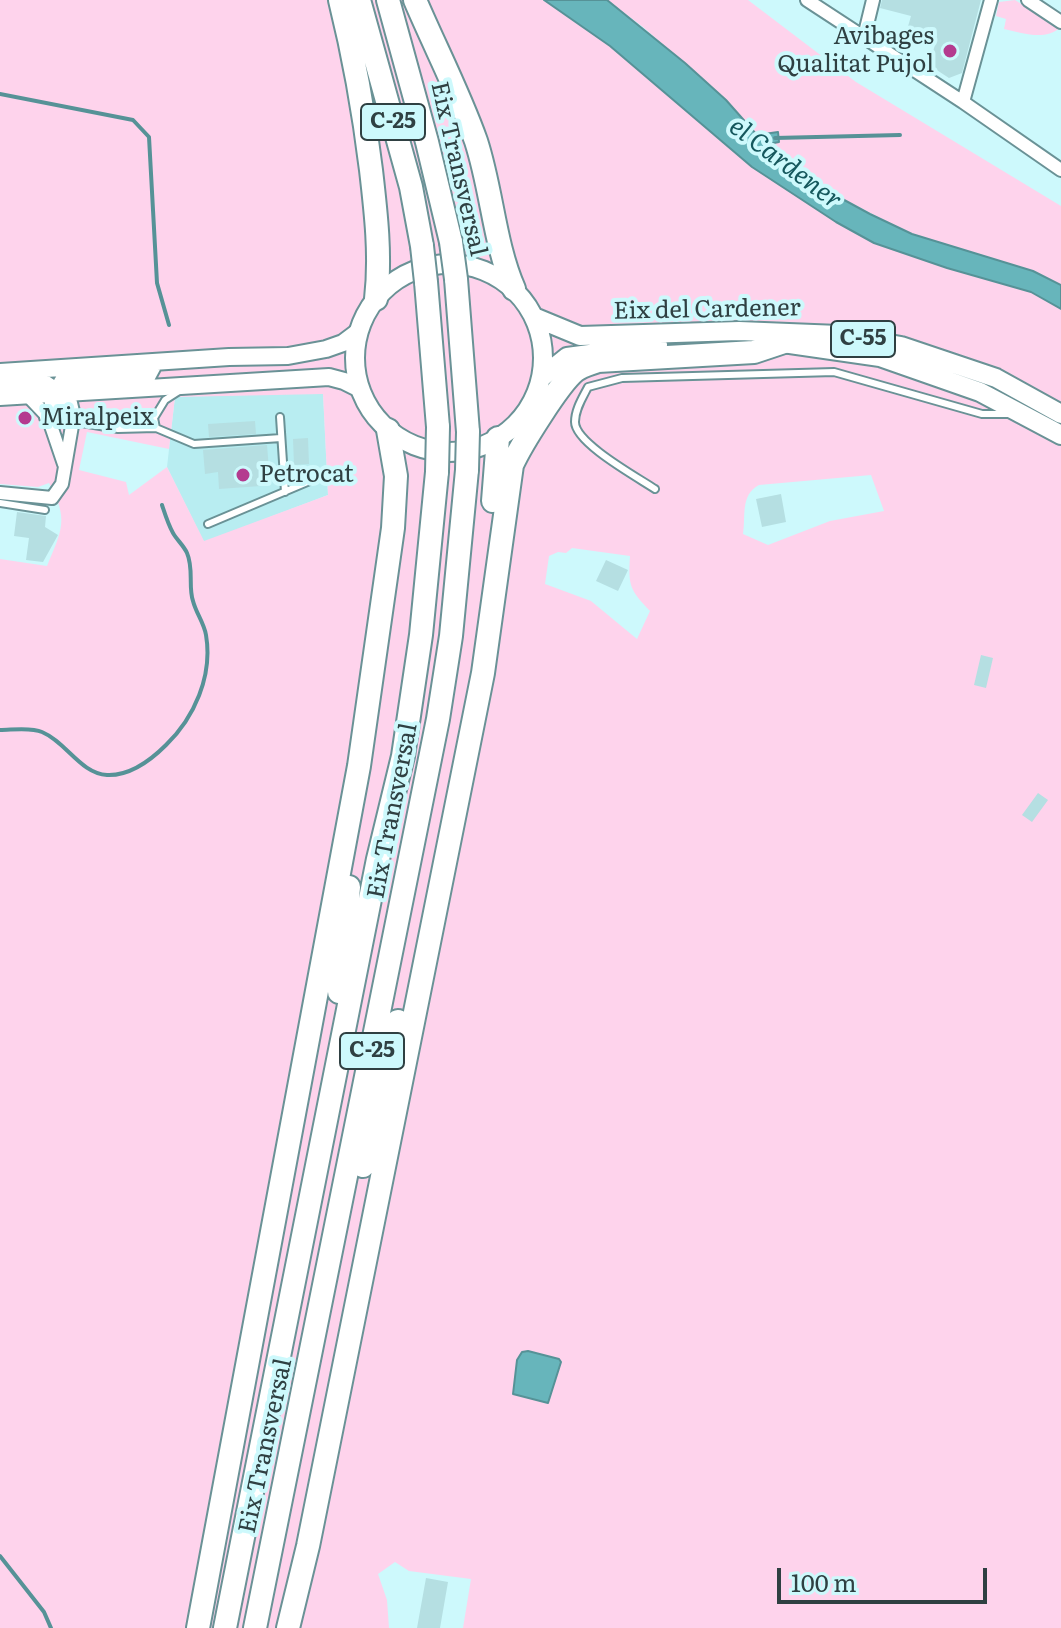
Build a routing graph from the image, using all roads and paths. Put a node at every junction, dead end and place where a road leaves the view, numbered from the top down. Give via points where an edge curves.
1 (340, 0) edge
2 (359, 0) edge
3 (388, 0) edge
4 (415, 0) edge
5 (807, 0) edge
6 (873, 0) edge
7 (991, 0) edge
8 (1038, 2) edge
9 (1061, 22) edge
10 (864, 37) junction
11 (963, 102) junction
12 (1061, 170) edge
13 (514, 289) junction
14 (376, 299) junction
15 (534, 317) junction
16 (359, 331) junction
17 (784, 342) junction
18 (155, 362) junction
19 (0, 372) edge
20 (541, 378) junction
21 (0, 384) edge
22 (189, 385) junction
23 (360, 389) junction
24 (980, 392) junction
25 (57, 393) junction
26 (28, 396) junction
27 (0, 397) edge
28 (968, 409) junction
29 (1021, 413) junction
30 (1061, 414) edge
31 (48, 417) junction
32 (280, 417) dead end
33 (73, 420) junction
34 (156, 428) junction
35 (388, 430) junction
36 (1061, 435) edge
37 (281, 438) junction
38 (498, 438) junction
39 (65, 467) junction
40 (317, 478) dead end
41 (655, 489) dead end
42 (285, 492) junction
43 (0, 493) edge
44 (0, 503) edge
45 (45, 510) dead end
46 (208, 524) dead end
47 (495, 582) junction
48 (466, 761) junction
49 (359, 766) junction
50 (329, 1109) junction
51 (319, 1313) junction
52 (198, 1628) edge
53 (225, 1628) edge
54 (255, 1628) edge
55 (288, 1628) edge

1 - 14 highway via 376,211
2 - 50 highway, Eix Transversal / C-25, bridge via 422,246 437,472 403,756
3 - 51 highway, Eix Transversal / C-25, bridge via 451,242 467,470 438,719
4 - 13 highway via 475,140
5 - 10 street
6 - 10 street
7 - 11 street
8 - 9 street
10 - 11 street
11 - 12 street
13 - 14 main road via 481,269 443,264 406,274
13 - 15 main road
14 - 16 main road
15 - 20 main road via 542,347
15 - 30 main road, Eix del Cardener / C-55 via 580,336 790,331 901,346 996,378
16 - 18 main road via 326,349 288,356
16 - 23 main road via 355,361
17 - 20 main road, Eix del Cardener / C-55 via 687,343 585,354 567,357
17 - 24 main road, Eix del Cardener / C-55 via 880,357
17 - 47 highway via 754,352 598,361 576,370 512,465
18 - 19 main road
18 - 25 main road via 148,375 69,379
20 - 38 main road via 528,409
21 - 25 main road via 43,382
22 - 23 main road via 329,377
22 - 25 main road
22 - 34 lane via 165,400 154,418
23 - 35 main road
24 - 28 lane
24 - 29 main road, Eix del Cardener / C-55
25 - 26 main road
25 - 31 main road
25 - 33 main road via 68,399
26 - 27 main road
26 - 31 street
28 - 29 lane
28 - 41 lane via 834,372 622,378 588,387 575,424 581,436
29 - 36 main road, Eix del Cardener / C-55
31 - 33 lane
31 - 39 street
32 - 37 lane
33 - 34 lane via 118,429
33 - 39 street
34 - 37 lane via 194,444
35 - 38 main road via 412,445 439,452 472,449
35 - 49 highway via 396,476 393,528
37 - 42 lane
38 - 47 highway via 490,544
39 - 43 street via 52,498
40 - 42 lane
42 - 46 lane
44 - 45 lane
47 - 48 highway
48 - 51 highway via 354,1204
48 - 55 highway
49 - 50 highway
49 - 52 highway
50 - 53 highway, Eix Transversal / C-25
51 - 54 highway, Eix Transversal / C-25

